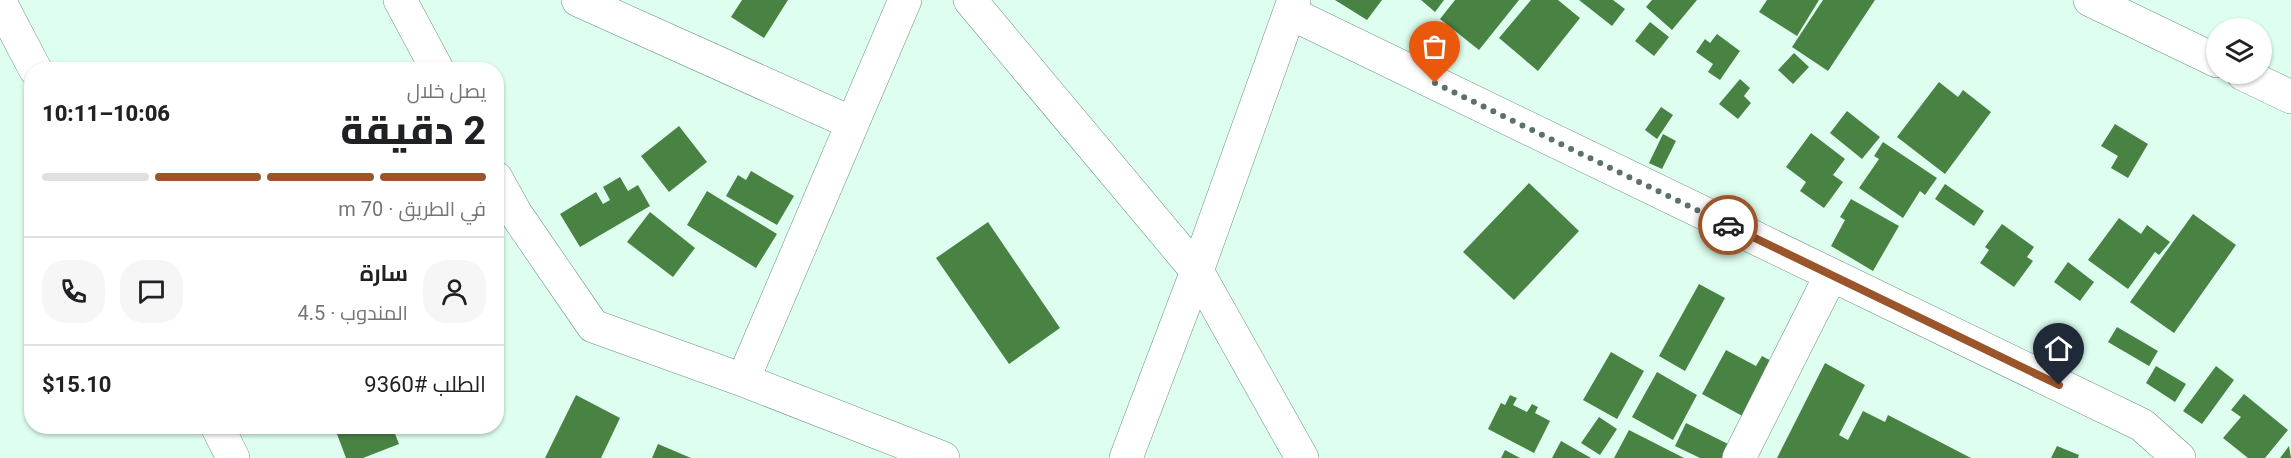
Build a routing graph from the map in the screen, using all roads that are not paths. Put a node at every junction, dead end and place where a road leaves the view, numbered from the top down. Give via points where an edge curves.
1 (400, 0) edge
2 (578, 0) edge
3 (905, 0) edge
4 (970, 0) edge
5 (2090, 0) edge
6 (0, 2) edge
7 (1292, 6) edge
8 (2206, 56) edge
9 (30, 62) edge
10 (434, 62) edge
11 (2264, 84) edge
12 (2291, 97) edge
13 (852, 123) junction
14 (504, 192) edge
15 (1197, 271) junction
16 (1831, 275) junction
17 (743, 380) junction
18 (221, 434) edge
19 (233, 458) edge
20 (943, 458) edge
21 (1126, 458) edge
22 (1302, 458) edge
23 (1739, 458) edge
24 (2179, 458) edge

1 - 10 street
2 - 13 street
3 - 13 street
4 - 15 street
5 - 8 street
6 - 9 street
7 - 15 street
7 - 16 street
11 - 12 street
13 - 17 street
14 - 17 street via 592,326
15 - 21 street
15 - 22 street
16 - 23 street
16 - 24 street via 2142,425
17 - 20 street
18 - 19 street

